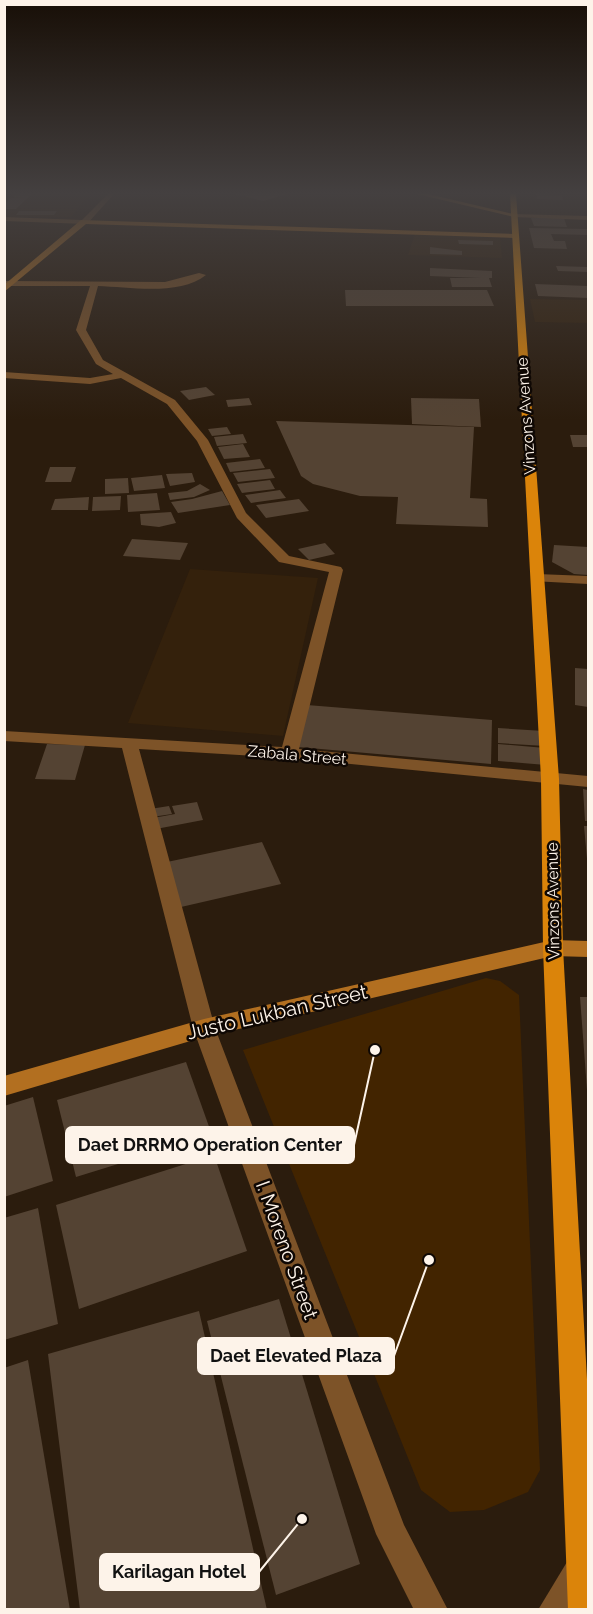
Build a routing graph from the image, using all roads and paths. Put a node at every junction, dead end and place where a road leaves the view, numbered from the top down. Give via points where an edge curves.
1 (26, 269) edge
2 (517, 269) edge
3 (202, 274) dead end
4 (95, 284) junction
5 (6, 286) edge
6 (4, 375) edge
7 (123, 375) junction
8 (537, 578) junction
9 (588, 580) edge
10 (4, 736) edge
11 (129, 743) junction
12 (289, 753) junction
13 (550, 779) junction
14 (588, 781) edge
15 (553, 948) junction
16 (588, 950) edge
17 (204, 1028) junction
18 (4, 1086) edge
19 (585, 1568) edge
20 (432, 1610) edge
21 (554, 1610) edge
22 (584, 1610) edge

1 - 5 street
2 - 8 main road, Vinzons Avenue
3 - 4 street via 175,283
4 - 5 street
4 - 7 street via 81,330 99,362
6 - 7 street via 90,381
7 - 12 street via 171,402 202,440 241,515 284,559 336,570
8 - 9 street
8 - 13 main road, Vinzons Avenue
10 - 11 street, Zabala Street
11 - 12 street, Zabala Street
11 - 17 street, I. Moreno Street
12 - 13 street, Zabala Street
13 - 14 street, Zabala Street
13 - 15 main road, Vinzons Avenue
15 - 16 street, Justo Lukban Street
15 - 17 street, Justo Lukban Street
15 - 19 main road, Vinzons Avenue
17 - 18 street, Justo Lukban Street
17 - 20 street, I. Moreno Street via 392,1534
19 - 21 street
19 - 22 main road, Vinzons Avenue

